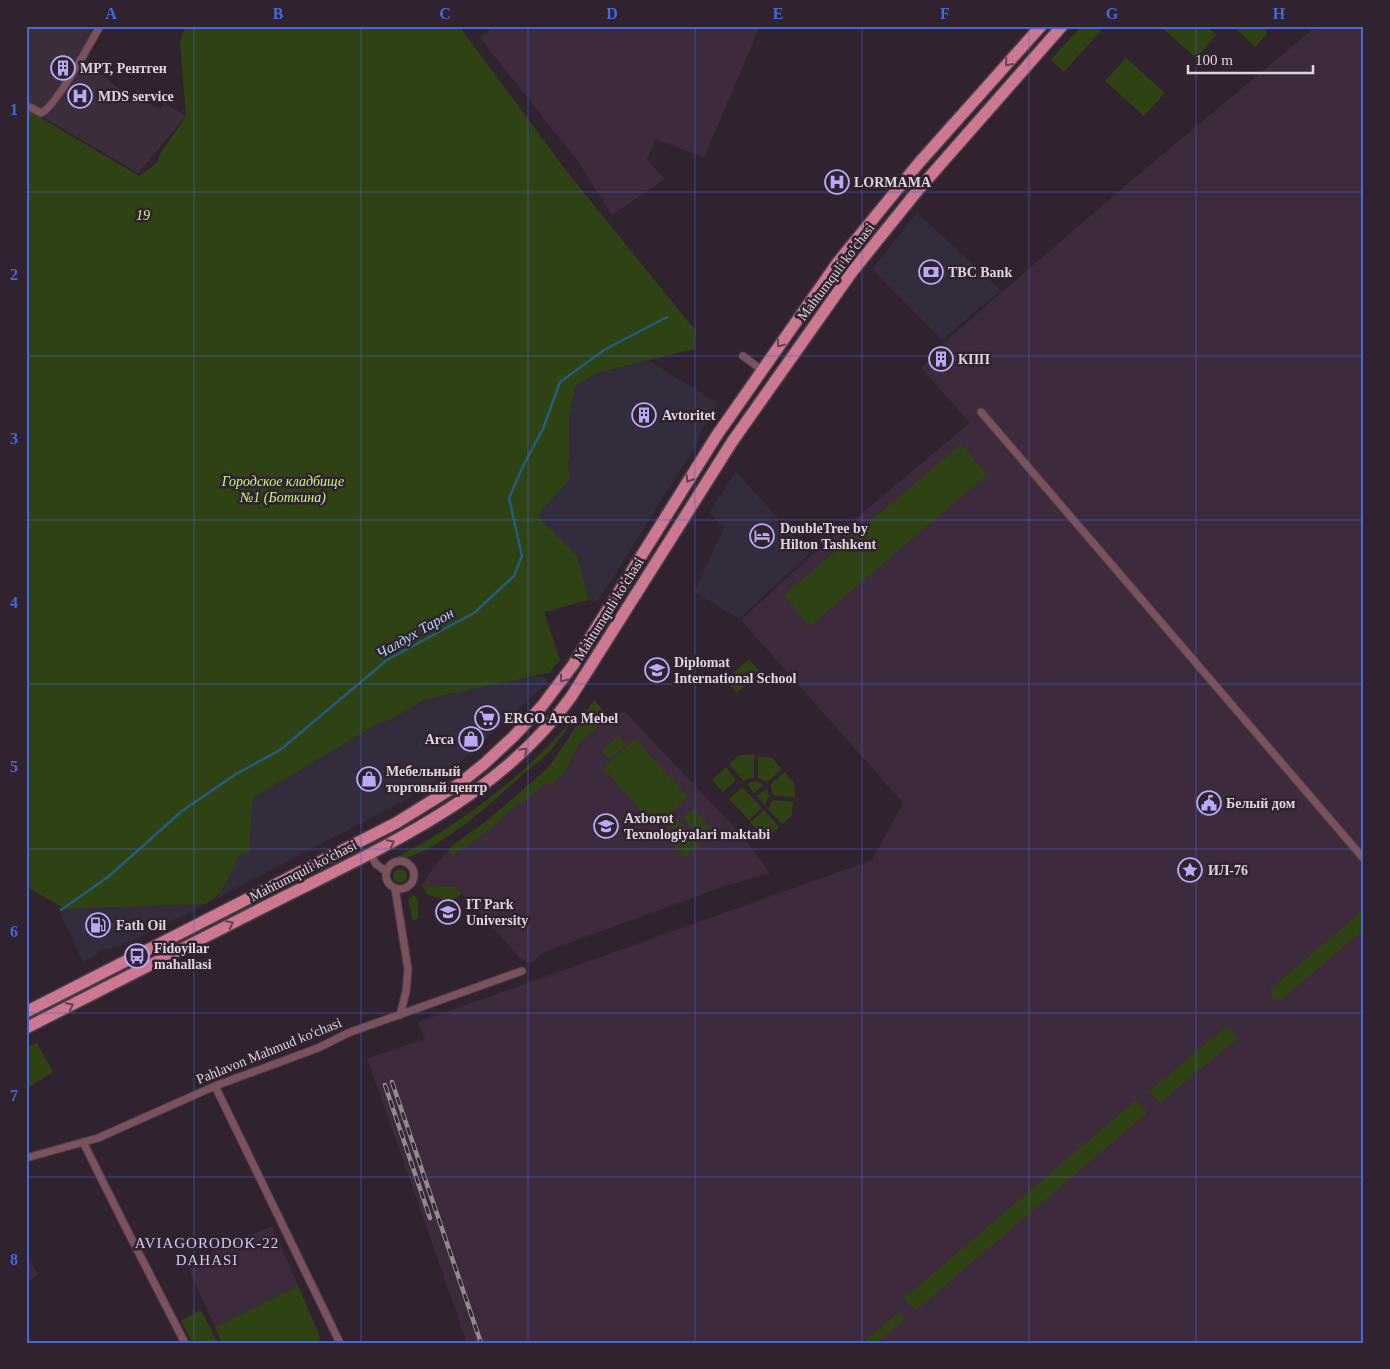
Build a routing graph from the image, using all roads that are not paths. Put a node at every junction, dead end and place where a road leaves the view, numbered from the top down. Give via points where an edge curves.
1 (100, 26) edge
2 (1041, 26) edge
3 (1062, 26) edge
4 (26, 105) edge
5 (838, 262) junction
6 (852, 272) junction
7 (743, 356) dead end
8 (762, 370) junction
9 (981, 412) dead end
10 (370, 854) junction
11 (1364, 859) edge
12 (387, 872) junction
13 (395, 888) junction
14 (522, 971) dead end
15 (26, 1012) edge
16 (400, 1015) junction
17 (26, 1028) edge
18 (215, 1086) junction
19 (83, 1142) junction
20 (26, 1158) edge
21 (185, 1343) edge
22 (340, 1343) edge

1 - 4 street via 74,72 47,108 40,113
2 -> 5 main road, Mahtumquli ko'chasi via 918,164
3 - 6 main road, Mahtumquli ko'chasi via 918,190
5 - 6 main road
5 -> 8 main road, Mahtumquli ko'chasi
10 -> 6 main road, Mahtumquli ko'chasi via 427,823 476,790 522,753 553,721 732,442
7 - 8 street
8 -> 15 main road, Mahtumquli ko'chasi via 717,434 574,665 532,718 488,760 448,791 384,830
9 - 11 street
10 - 12 street via 376,864
17 -> 10 main road, Mahtumquli ko'chasi
12 - 13 street via 387,880
12 - 13 street via 400,862 413,870 414,879 408,887
13 - 16 street via 408,970
14 - 16 street, Pahlavon Mahmud ko'chasi
16 - 18 street, Pahlavon Mahmud ko'chasi
18 - 19 street, Pahlavon Mahmud ko'chasi
18 - 22 street
19 - 20 street, Pahlavon Mahmud ko'chasi
19 - 21 street

